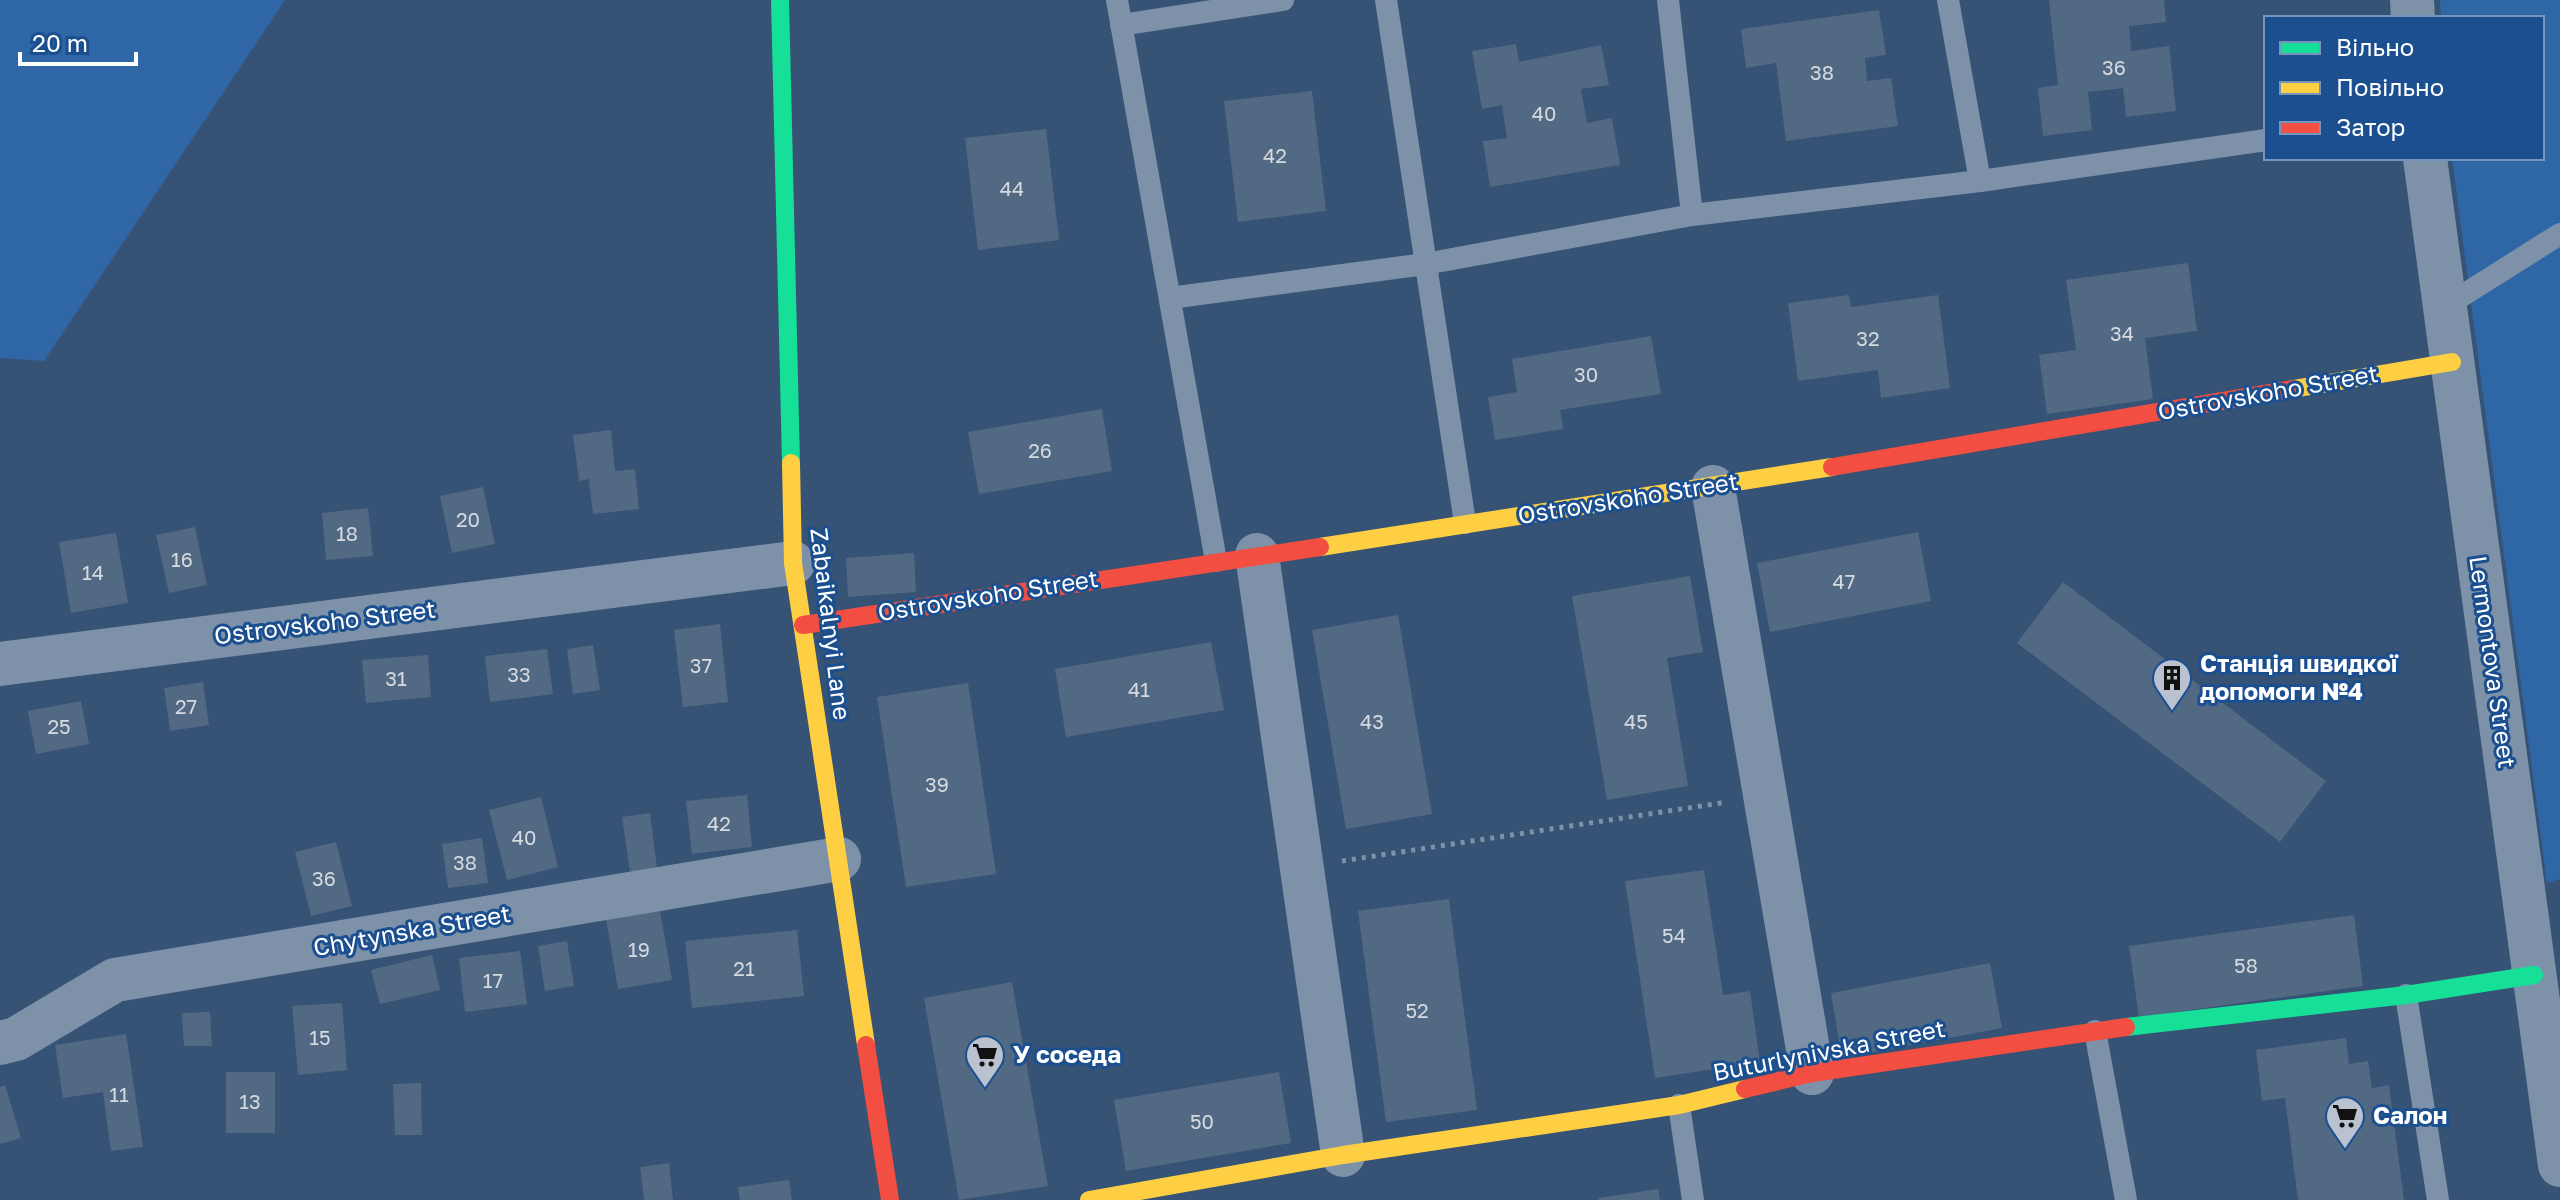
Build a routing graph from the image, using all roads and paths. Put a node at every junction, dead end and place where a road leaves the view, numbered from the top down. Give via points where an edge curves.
1 (780, 0) edge
2 (1117, 0) edge
3 (1283, 0) edge
4 (1386, 0) edge
5 (1668, 0) edge
6 (1948, 0) edge
7 (1121, 25) junction
8 (2264, 140) edge
9 (2425, 160) edge
10 (1980, 181) junction
11 (1692, 215) junction
12 (2560, 234) edge
13 (1425, 264) junction
14 (1170, 298) junction
15 (2446, 306) junction
16 (2452, 362) junction
17 (1713, 487) junction
18 (1465, 523) junction
19 (1236, 558) junction
20 (793, 563) junction
21 (803, 625) junction
22 (0, 664) edge
23 (1765, 797) junction
24 (839, 859) junction
25 (1301, 867) junction
26 (2534, 975) junction
27 (2406, 995) junction
28 (2095, 1031) junction
29 (0, 1043) edge
30 (1812, 1073) junction
31 (1679, 1105) junction
32 (1343, 1155) junction
33 (2560, 1165) edge
34 (890, 1200) edge
35 (1089, 1200) edge
36 (1693, 1200) edge
37 (2126, 1200) edge
38 (2438, 1200) edge

1 - 20 street, Zabaikalnyi Lane
2 - 7 lane
3 - 7 lane
4 - 13 lane
5 - 11 lane
6 - 10 lane
7 - 14 lane
8 - 10 lane
9 - 15 street, Lermontova Street
10 - 11 lane
11 - 13 lane
12 - 15 lane
13 - 14 lane
13 - 18 lane
14 - 19 lane
15 - 16 street, Lermontova Street
16 - 17 street, Ostrovskoho Street
16 - 26 street, Lermontova Street
17 - 18 street, Ostrovskoho Street
17 - 23 street
18 - 19 street, Ostrovskoho Street
19 - 21 street, Ostrovskoho Street
19 - 25 street
20 - 21 street, Zabaikalnyi Lane
20 - 22 street, Ostrovskoho Street
21 - 24 street, Zabaikalnyi Lane
23 - 25 path
23 - 30 street
24 - 29 street, Chytynska Street via 115,980 16,1039
24 - 34 street, Zabaikalnyi Lane
25 - 32 street
26 - 27 street, Buturlynivska Street
26 - 33 street, Lermontova Street
27 - 28 street, Buturlynivska Street
27 - 38 lane
28 - 30 street, Buturlynivska Street
28 - 37 lane
30 - 31 street, Buturlynivska Street
31 - 32 street, Buturlynivska Street
31 - 36 lane
32 - 35 street, Buturlynivska Street

